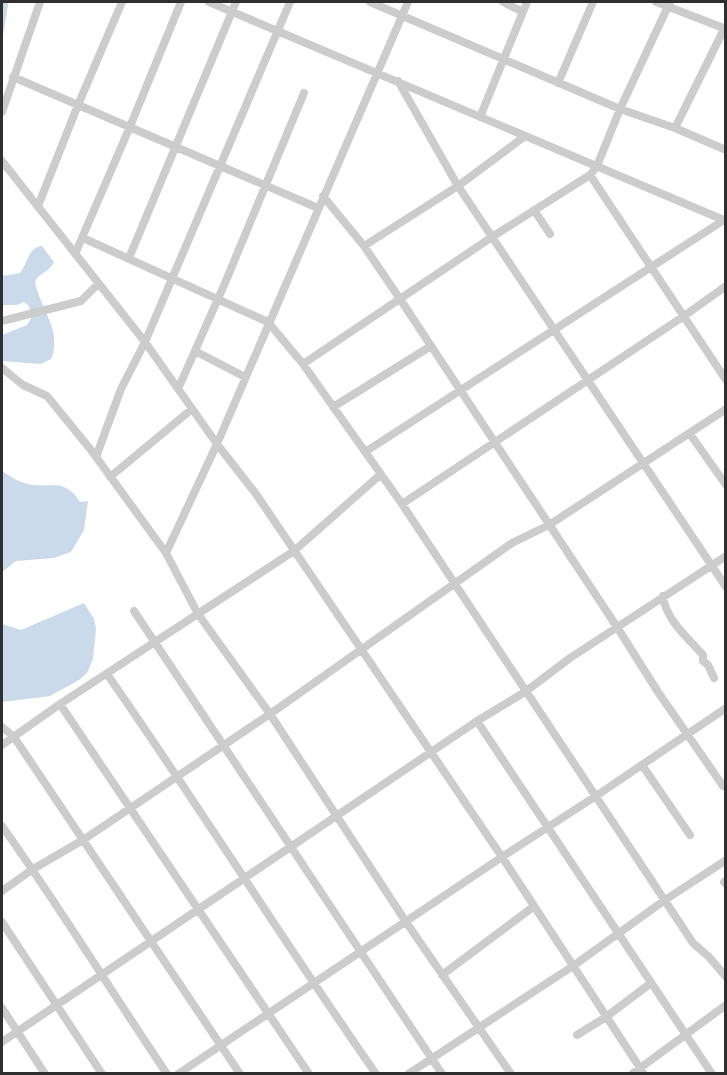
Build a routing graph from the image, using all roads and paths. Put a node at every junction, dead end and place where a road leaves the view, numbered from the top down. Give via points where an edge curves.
1 (40, 2) edge
2 (122, 2) edge
3 (181, 2) edge
4 (209, 2) edge
5 (236, 2) edge
6 (290, 2) edge
7 (370, 2) edge
8 (408, 2) edge
9 (504, 2) edge
10 (527, 2) edge
11 (593, 2) edge
12 (656, 2) edge
13 (669, 4) edge
14 (232, 11) junction
15 (523, 12) junction
16 (402, 15) junction
17 (725, 29) edge
18 (277, 30) junction
19 (503, 59) junction
20 (377, 73) junction
21 (13, 77) junction
22 (398, 81) junction
23 (558, 83) junction
24 (304, 93) dead end
25 (78, 105) junction
26 (620, 110) junction
27 (2, 112) edge
28 (480, 117) junction
29 (675, 128) junction
30 (129, 129) junction
31 (525, 136) junction
32 (175, 148) junction
33 (726, 150) edge
34 (2, 161) edge
35 (597, 166) junction
36 (219, 167) junction
37 (590, 175) junction
38 (458, 186) junction
39 (265, 187) junction
40 (323, 196) junction
41 (38, 206) junction
42 (318, 208) junction
43 (534, 210) junction
44 (725, 221) edge
45 (550, 234) dead end
46 (492, 237) junction
47 (83, 238) junction
48 (364, 246) junction
49 (75, 254) junction
50 (129, 258) junction
51 (651, 267) junction
52 (172, 278) junction
53 (98, 284) junction
54 (726, 286) edge
55 (218, 298) junction
56 (400, 299) junction
57 (684, 316) junction
58 (2, 321) edge
59 (268, 322) junction
60 (553, 331) junction
61 (145, 342) junction
62 (431, 346) junction
63 (195, 351) junction
64 (303, 364) junction
65 (2, 368) edge
66 (245, 376) junction
67 (587, 380) junction
68 (726, 380) edge
69 (178, 389) junction
70 (460, 390) junction
71 (333, 407) junction
72 (192, 409) junction
73 (726, 409) edge
74 (690, 434) junction
75 (494, 442) junction
76 (217, 444) junction
77 (365, 452) junction
78 (96, 457) junction
79 (643, 464) junction
80 (381, 474) junction
81 (110, 477) junction
82 (726, 485) edge
83 (402, 504) junction
84 (549, 525) junction
85 (294, 551) junction
86 (166, 553) junction
87 (726, 556) edge
88 (711, 566) junction
89 (454, 584) junction
90 (726, 587) edge
91 (663, 596) junction
92 (134, 611) dead end
93 (198, 614) junction
94 (617, 627) junction
95 (154, 643) junction
96 (361, 650) junction
97 (106, 674) junction
98 (714, 678) dead end
99 (525, 692) junction
100 (60, 704) junction
101 (726, 708) edge
102 (270, 714) junction
103 (477, 721) junction
104 (2, 727) edge
105 (686, 734) junction
106 (14, 736) junction
107 (222, 744) junction
108 (2, 745) edge
109 (432, 753) junction
110 (642, 765) junction
111 (177, 775) junction
112 (723, 786) dead end
113 (596, 796) junction
114 (130, 808) junction
115 (338, 815) junction
116 (2, 826) edge
117 (549, 827) junction
118 (690, 835) dead end
119 (83, 840) junction
120 (291, 848) junction
121 (501, 857) junction
122 (726, 860) edge
123 (33, 869) junction
124 (245, 879) junction
125 (2, 891) edge
126 (665, 900) junction
127 (533, 907) junction
128 (198, 908) junction
129 (2, 922) edge
130 (406, 922) junction
131 (619, 932) junction
132 (150, 941) junction
133 (361, 953) junction
134 (573, 966) junction
135 (100, 975) junction
136 (442, 975) junction
137 (726, 977) edge
138 (651, 983) junction
139 (313, 984) junction
140 (726, 1005) edge
141 (55, 1006) junction
142 (2, 1008) edge
143 (269, 1014) junction
144 (606, 1017) junction
145 (478, 1026) junction
146 (17, 1031) junction
147 (685, 1033) junction
148 (577, 1035) dead end
149 (2, 1042) edge
150 (220, 1045) junction
151 (432, 1058) junction
152 (642, 1071) edge
153 (45, 1074) edge
154 (102, 1074) edge
155 (167, 1074) edge
156 (178, 1074) edge
157 (240, 1074) edge
158 (309, 1074) edge
159 (376, 1074) edge
160 (408, 1074) edge
161 (442, 1074) edge
162 (511, 1074) edge
163 (632, 1074) edge
164 (712, 1074) edge

1 - 21 street
2 - 25 street
3 - 30 street
4 - 14 street
5 - 14 street
6 - 18 street
7 - 16 street
8 - 16 street
9 - 15 street
10 - 15 street
11 - 23 street
12 - 13 street
13 - 17 street
13 - 26 street
14 - 18 street
14 - 32 street
15 - 19 street
16 - 19 street
16 - 20 street
17 - 29 street
18 - 20 street
18 - 36 street
19 - 23 street
19 - 28 street
20 - 22 street
20 - 40 street
21 - 25 street
21 - 27 street
22 - 28 street
22 - 38 street
23 - 26 street
24 - 39 street
25 - 30 street
25 - 41 street
26 - 29 street
26 - 35 street
28 - 31 street
29 - 33 street
30 - 32 street
30 - 47 street
31 - 35 street
31 - 38 street
32 - 36 street
32 - 50 street
34 - 41 street
35 - 37 street
35 - 44 street
36 - 39 street
36 - 52 street
37 - 43 street
37 - 51 street
38 - 46 street
38 - 48 street
39 - 42 street
39 - 55 street
40 - 42 street
40 - 48 street
41 - 49 street
42 - 59 street
43 - 45 street
43 - 46 street
44 - 51 street
46 - 56 street
46 - 60 street
47 - 49 street
47 - 50 street
48 - 56 street
49 - 53 street
50 - 52 street
51 - 57 street
51 - 60 street
52 - 55 street
52 - 61 street
53 - 58 street via 81,301
53 - 61 street
54 - 57 street
55 - 59 street
55 - 63 street
56 - 62 street
56 - 64 street
57 - 67 street
57 - 68 street
59 - 64 street
59 - 66 street
60 - 67 street
60 - 70 street
61 - 69 street
61 - 78 street via 121,389
62 - 70 street
62 - 71 street
63 - 66 street
63 - 69 street
64 - 71 street
65 - 78 street via 23,385 47,396
66 - 76 street
67 - 75 street
67 - 79 street
69 - 72 street
70 - 75 street
70 - 77 street
71 - 77 street
72 - 76 street
72 - 81 street
73 - 74 street
74 - 79 street
74 - 82 street
75 - 83 street
75 - 84 street
76 - 85 street
76 - 86 street
77 - 80 street
78 - 81 street
79 - 84 street
79 - 88 street
80 - 83 street
80 - 85 street
81 - 86 street
83 - 89 street
84 - 89 street via 512,543
84 - 94 street
85 - 93 street
85 - 96 street
86 - 93 street
87 - 88 street
88 - 90 street
88 - 91 street
89 - 96 street
89 - 99 street
91 - 94 street
91 - 98 street via 666,609 703,655
92 - 95 street
93 - 95 street
93 - 102 street
94 - 99 street
94 - 105 street
95 - 97 street
95 - 107 street
96 - 102 street
96 - 109 street
97 - 100 street
97 - 111 street
99 - 103 street
99 - 113 street
100 - 106 street
100 - 114 street
101 - 105 street
102 - 107 street
102 - 115 street
103 - 109 street
103 - 117 street
104 - 106 street
105 - 110 street
105 - 112 street
106 - 108 street
106 - 119 street
107 - 111 street
107 - 120 street
109 - 115 street
109 - 121 street
110 - 113 street
110 - 118 street
111 - 114 street
111 - 124 street
113 - 117 street
113 - 126 street
114 - 119 street
114 - 128 street
115 - 120 street
115 - 130 street
116 - 123 street
117 - 121 street
117 - 131 street
119 - 123 street
119 - 132 street
120 - 124 street
120 - 133 street
121 - 127 street
121 - 130 street
122 - 126 street
123 - 125 street
123 - 135 street
124 - 128 street
124 - 139 street
126 - 131 street
126 - 137 street via 693,943
127 - 134 street
127 - 136 street
128 - 132 street
128 - 143 street
129 - 141 street
130 - 133 street
130 - 136 street
131 - 134 street
131 - 138 street
132 - 135 street
132 - 150 street
133 - 139 street
133 - 151 street
134 - 144 street
134 - 145 street
135 - 141 street
135 - 155 street
136 - 145 street
138 - 144 street
138 - 147 street
139 - 143 street
139 - 159 street
140 - 147 street
141 - 146 street
141 - 154 street
142 - 146 street
143 - 150 street
143 - 158 street
144 - 148 street
144 - 152 street
145 - 151 street
145 - 162 street
146 - 149 street
146 - 153 street
147 - 152 street
147 - 164 street
150 - 156 street
150 - 157 street
151 - 160 street
151 - 161 street
152 - 163 street

